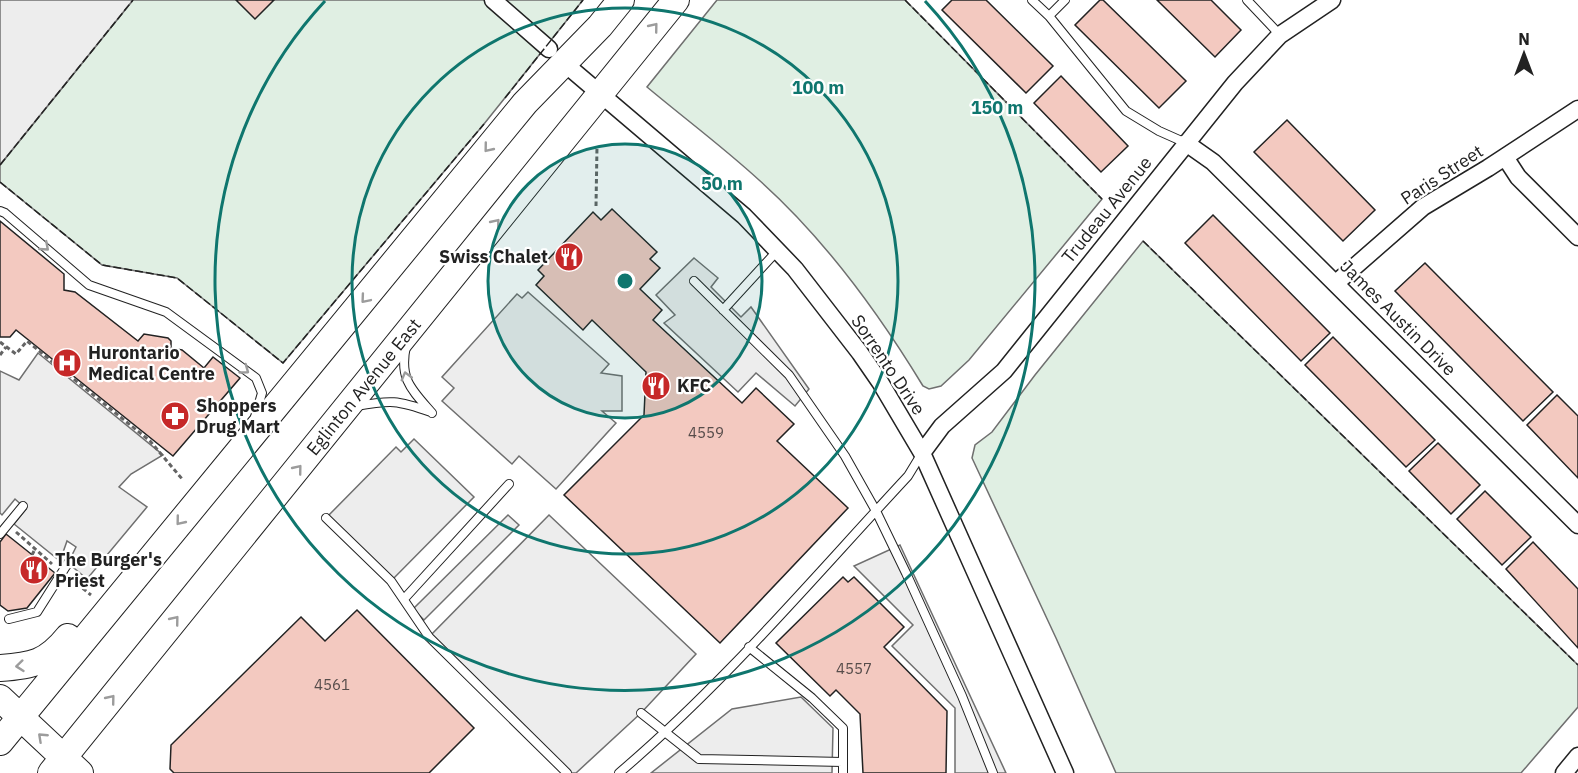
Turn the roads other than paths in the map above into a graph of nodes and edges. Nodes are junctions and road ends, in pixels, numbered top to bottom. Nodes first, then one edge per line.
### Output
1 (493, 0) edge
2 (621, 0) edge
3 (676, 0) edge
4 (1032, 0) edge
5 (1065, 0) edge
6 (1246, 0) edge
7 (1332, 0) edge
8 (1049, 16) junction
9 (1280, 35) junction
10 (556, 56) junction
11 (600, 94) junction
12 (1578, 109) edge
13 (1186, 143) junction
14 (1505, 157) junction
15 (0, 211) edge
16 (1578, 237) edge
17 (778, 250) junction
18 (694, 281) dead end
19 (1336, 283) junction
20 (723, 310) junction
21 (409, 330) junction
22 (346, 408) junction
23 (249, 439) junction
24 (922, 453) junction
25 (509, 484) dead end
26 (23, 506) dead end
27 (876, 511) junction
28 (326, 518) dead end
29 (1578, 525) edge
30 (0, 534) edge
31 (68, 563) dead end
32 (130, 583) junction
33 (404, 599) junction
34 (9, 619) dead end
35 (749, 647) junction
36 (0, 668) edge
37 (0, 698) edge
38 (641, 713) dead end
39 (20, 717) junction
40 (667, 732) junction
41 (0, 741) edge
42 (1578, 756) edge
43 (843, 762) junction
44 (65, 768) edge
45 (567, 773) edge
46 (618, 773) edge
47 (843, 773) edge
48 (993, 773) edge
49 (1065, 773) edge
50 (1564, 773) edge

1 - 10 street, Sorrento Drive
2 - 10 main road
11 -> 3 main road, Eglinton Avenue East
4 - 8 lane
5 - 8 lane
6 - 9 lane
7 - 9 street, Trudeau Avenue
8 - 13 lane
9 - 13 street, Trudeau Avenue
10 - 11 street, Sorrento Drive
10 -> 23 main road
11 - 17 street, Sorrento Drive
21 -> 11 main road, Eglinton Avenue East
12 - 14 street, Paris Street
13 - 19 street, James Austin Drive
13 - 24 street, Trudeau Avenue
14 - 16 street
14 - 19 street, Paris Street
15 -> 23 lane
17 - 20 lane
17 - 24 street, Sorrento Drive
18 - 20 lane
19 - 29 street, James Austin Drive
20 - 27 lane
21 - 22 main road, Eglinton Avenue East
22 -> 21 lane
44 -> 22 main road, Eglinton Avenue East
23 -> 32 main road
24 - 27 lane
24 - 49 street, Sorrento Drive
25 - 33 lane
26 - 30 lane
27 - 35 lane
27 - 48 lane
28 - 33 lane
31 - 34 lane
32 -> 36 main road
32 - 39 main road
33 - 45 lane
35 - 40 lane
35 - 43 lane
37 - 39 main road
38 - 40 lane
39 - 41 main road
44 -> 39 main road
40 - 43 lane
40 - 46 lane
42 - 50 street
43 - 47 lane

